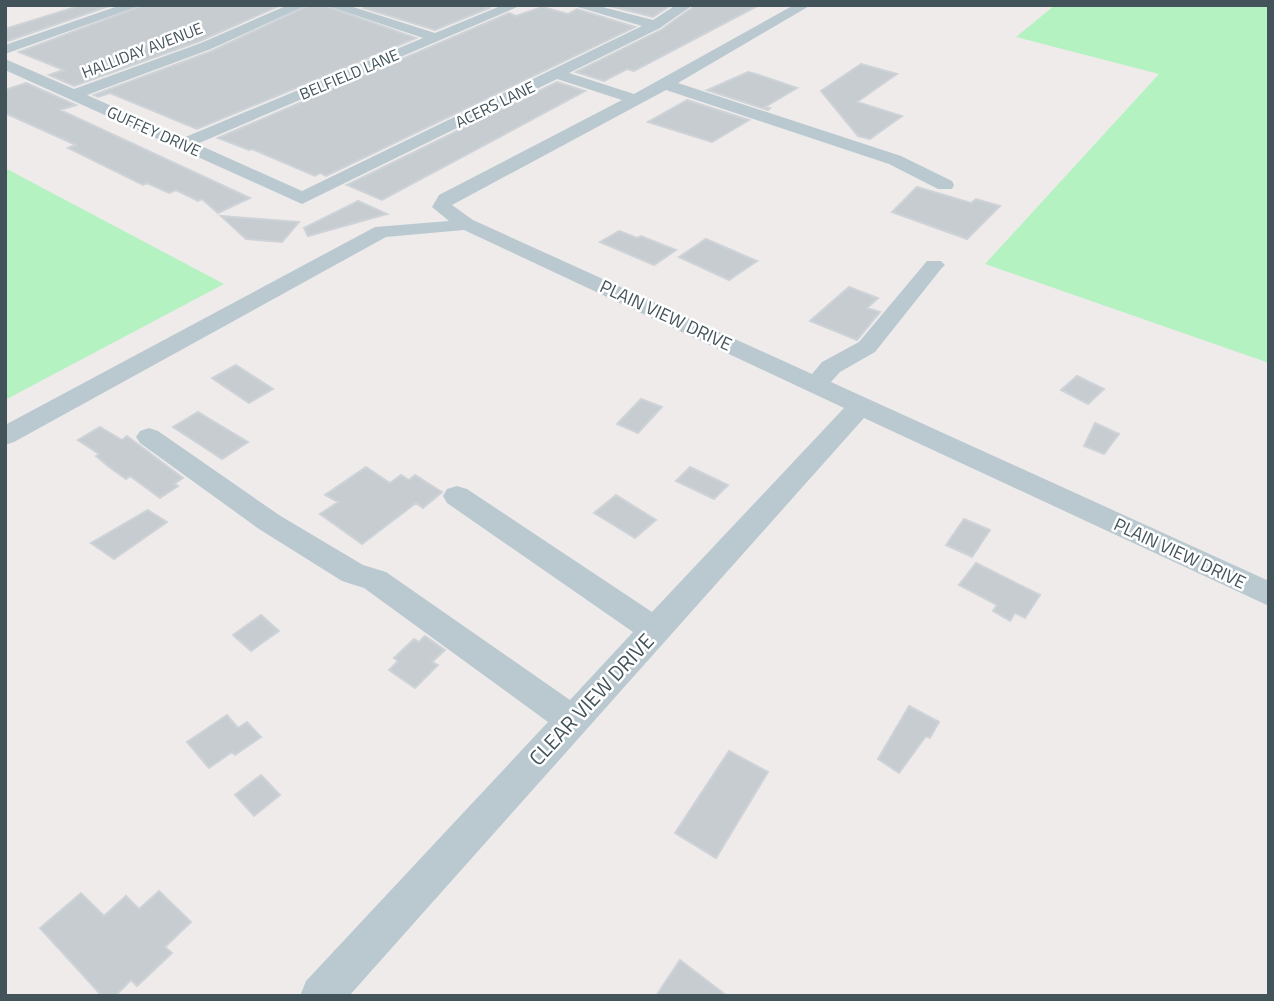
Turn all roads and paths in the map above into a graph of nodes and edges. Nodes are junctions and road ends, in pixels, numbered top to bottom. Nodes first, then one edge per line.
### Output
1 (135, 5) edge
2 (300, 5) edge
3 (332, 5) edge
4 (515, 5) edge
5 (578, 5) edge
6 (686, 5) edge
7 (804, 5) edge
8 (655, 25) junction
9 (436, 38) junction
10 (5, 50) edge
11 (5, 64) edge
12 (556, 74) junction
13 (665, 84) junction
14 (73, 95) junction
15 (635, 99) junction
16 (183, 144) junction
17 (946, 185) dead end
18 (302, 198) joint
19 (466, 223) junction
20 (934, 265) dead end
21 (817, 384) junction
22 (862, 404) junction
23 (5, 436) edge
24 (149, 437) dead end
25 (457, 496) dead end
26 (1269, 594) edge
27 (656, 631) junction
28 (570, 719) junction
29 (321, 996) edge

1 - 10 street
2 - 14 street, HALLIDAY AVENUE
3 - 9 street
4 - 9 street, BELFIELD LANE
5 - 8 street
6 - 8 street, ACERS LANE
7 - 13 street, PLAIN VIEW DRIVE
8 - 12 street, ACERS LANE
9 - 16 street, BELFIELD LANE
11 - 14 street, GUFFEY DRIVE
12 - 15 street
12 - 18 street, ACERS LANE
13 - 15 street, PLAIN VIEW DRIVE
13 - 17 street
14 - 16 street, GUFFEY DRIVE
15 - 19 street, PLAIN VIEW DRIVE
16 - 18 street, GUFFEY DRIVE
19 - 21 street, PLAIN VIEW DRIVE
19 - 23 street
20 - 21 street
21 - 22 street, PLAIN VIEW DRIVE
22 - 26 street, PLAIN VIEW DRIVE
22 - 27 street, CLEAR VIEW DRIVE
24 - 28 street
25 - 27 street
27 - 28 street, CLEAR VIEW DRIVE
28 - 29 street, CLEAR VIEW DRIVE

